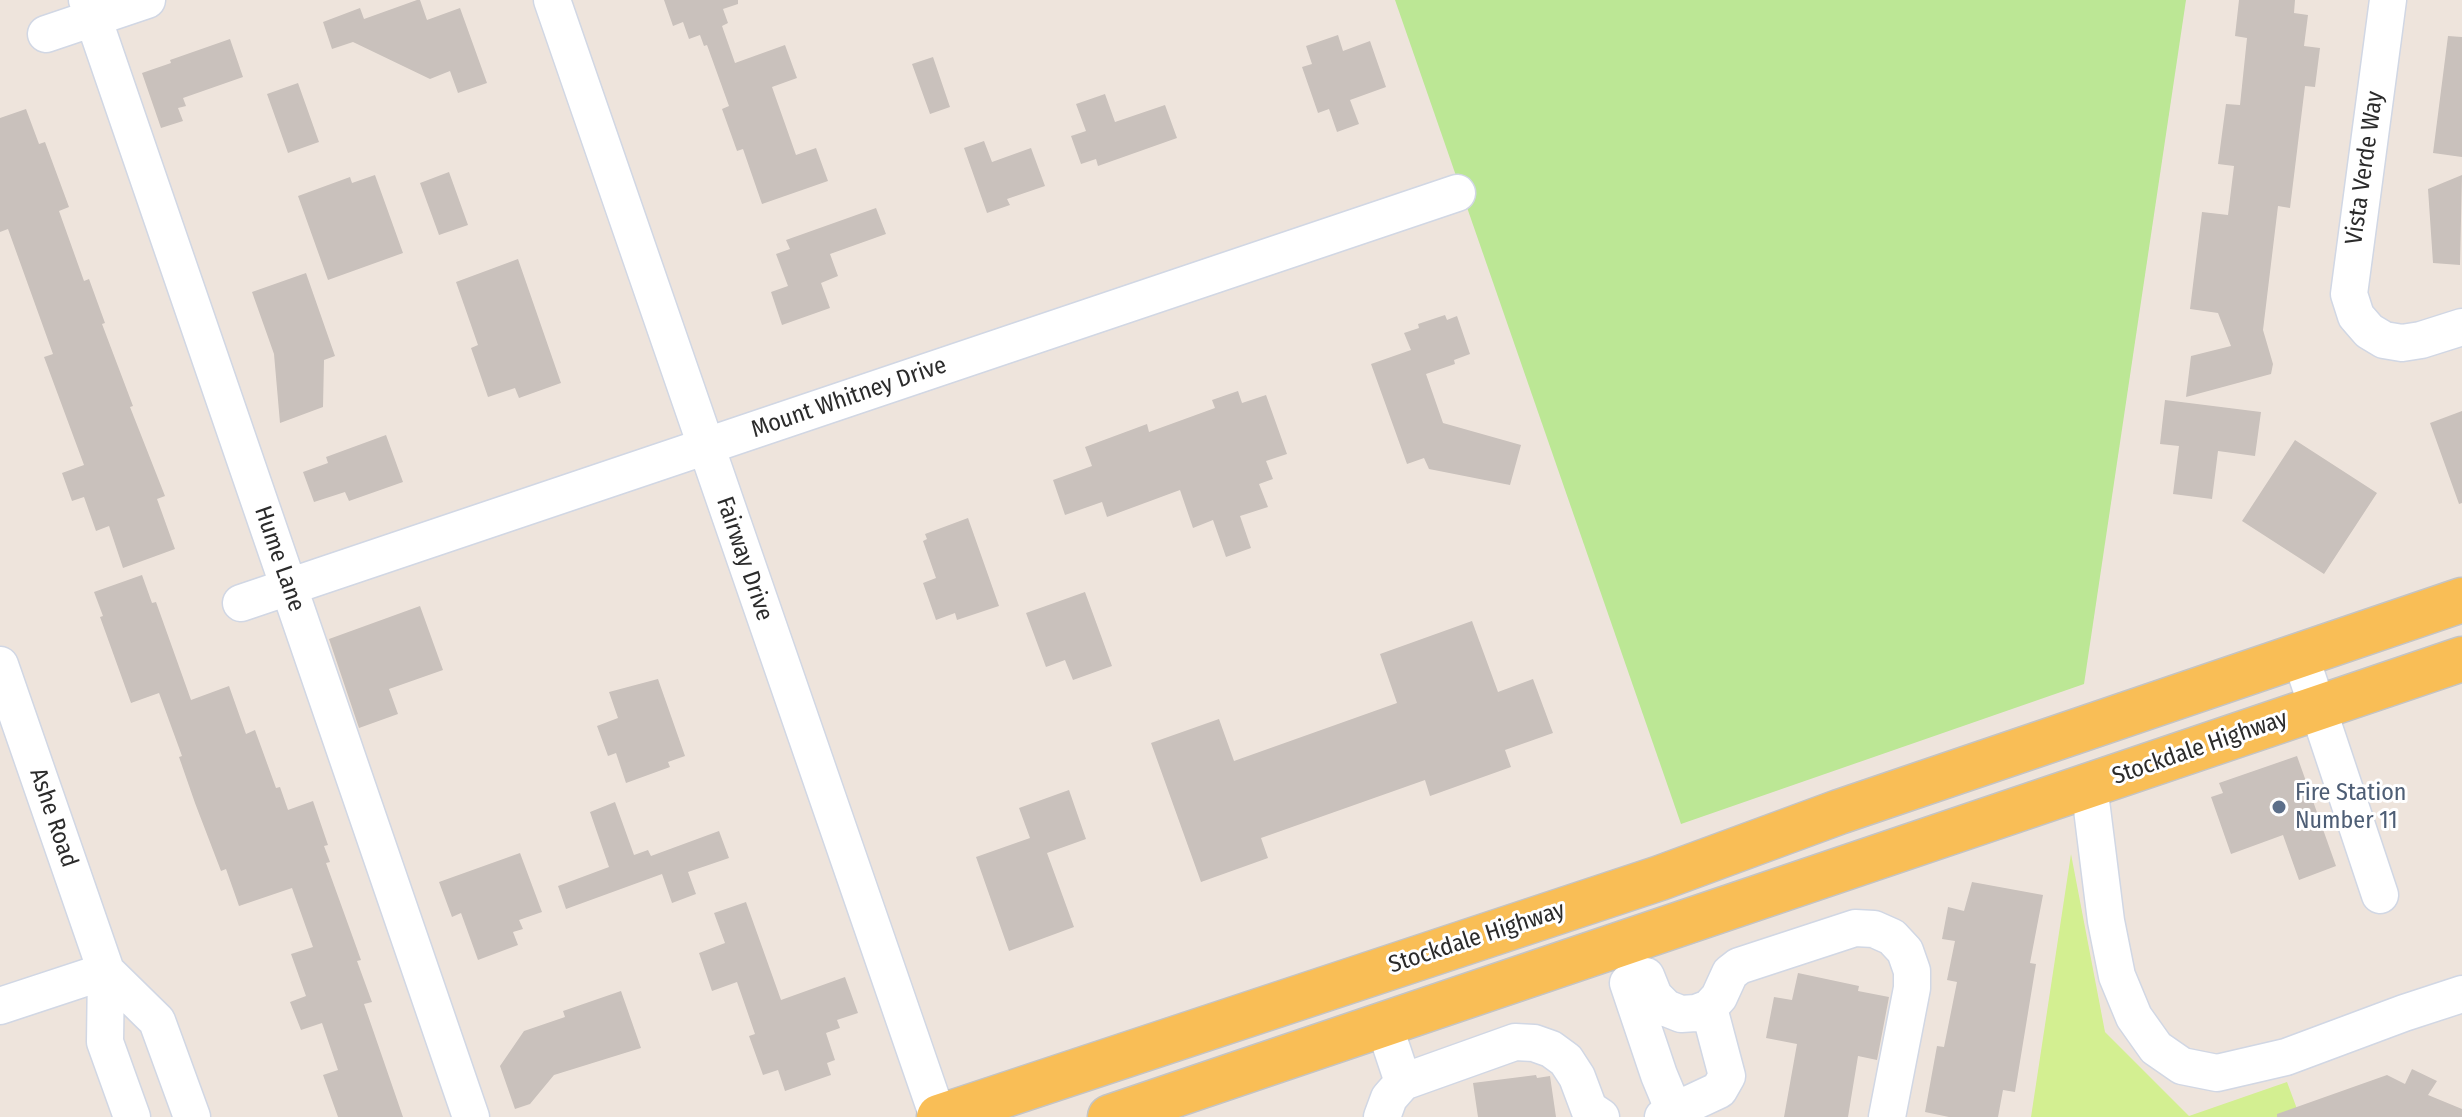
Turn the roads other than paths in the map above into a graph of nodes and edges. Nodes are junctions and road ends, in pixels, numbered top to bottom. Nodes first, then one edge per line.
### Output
1 (147, 0) edge
2 (552, 0) edge
3 (2388, 0) edge
4 (90, 9) edge
5 (46, 34) dead end
6 (1457, 193) dead end
7 (2462, 327) edge
8 (705, 447) junction
9 (289, 587) junction
10 (2462, 600) edge
11 (241, 603) dead end
12 (2300, 655) junction
13 (2462, 659) edge
14 (0, 665) edge
15 (2319, 707) junction
16 (2013, 753) junction
17 (2089, 785) junction
18 (1937, 836) junction
19 (2380, 895) dead end
20 (1631, 961) junction
21 (106, 971) junction
22 (2462, 994) edge
23 (0, 1006) edge
24 (1709, 1008) junction
25 (1384, 1025) junction
26 (1403, 1082) junction
27 (1669, 1114) edge
28 (132, 1117) edge
29 (192, 1117) edge
30 (471, 1117) edge
31 (938, 1117) edge
32 (1110, 1117) edge
33 (1382, 1117) edge
34 (1601, 1117) edge
35 (1887, 1117) edge

1 - 4 street
2 - 8 street, Fairway Drive
3 - 7 street, Vista Verde Way
4 - 5 street
4 - 9 street, Hume Lane
6 - 8 street, Mount Whitney Drive
8 - 9 street, Mount Whitney Drive
8 - 31 street, Fairway Drive
9 - 11 street, Mount Whitney Drive
9 - 30 street, Hume Lane
10 - 12 main road, Stockdale Highway
12 - 15 street
12 - 16 main road, Stockdale Highway
13 - 15 main road, Stockdale Highway
14 - 21 street, Ashe Road
15 - 17 main road, Stockdale Highway
15 - 19 street
16 - 18 main road, Stockdale Highway
16 - 31 main road, Stockdale Highway
17 - 18 main road, Stockdale Highway
17 - 22 street
18 - 20 main road, Stockdale Highway
20 - 24 street
20 - 25 main road, Stockdale Highway
20 - 27 street
21 - 23 street
21 - 28 street, Ashe Road
21 - 29 street, Ashe Road
24 - 27 street
24 - 35 street
25 - 26 street
25 - 32 main road, Stockdale Highway
26 - 33 street
26 - 34 street

